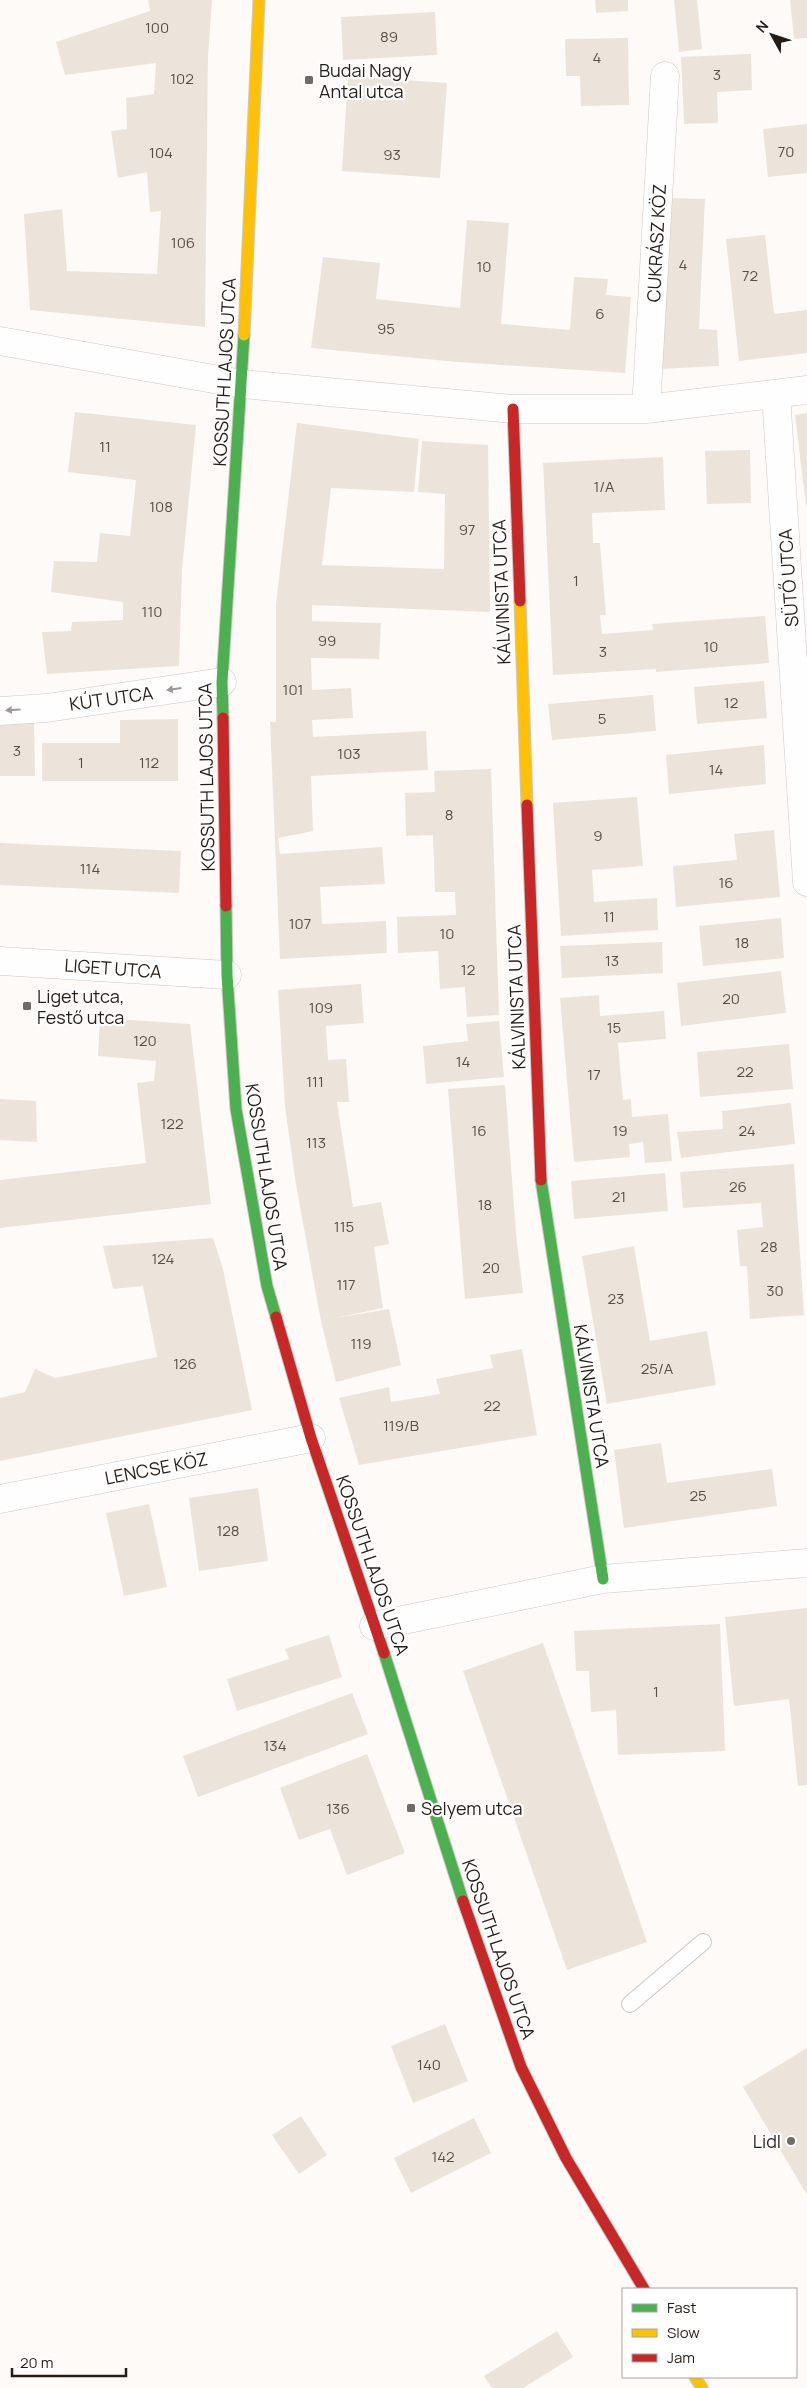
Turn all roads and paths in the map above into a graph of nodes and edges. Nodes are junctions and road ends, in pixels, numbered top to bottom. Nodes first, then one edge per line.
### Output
1 (259, 0) edge
2 (665, 76) dead end
3 (0, 341) edge
4 (242, 384) junction
5 (807, 390) edge
6 (776, 394) junction
7 (514, 409) junction
8 (646, 409) junction
9 (222, 682) junction
10 (0, 711) edge
11 (807, 882) edge
12 (0, 961) edge
13 (227, 975) junction
14 (311, 1438) junction
15 (0, 1499) edge
16 (807, 1563) edge
17 (603, 1579) junction
18 (374, 1626) junction
19 (703, 1942) dead end
20 (630, 2004) dead end
21 (643, 2288) edge

1 - 4 street, KOSSUTH LAJOS UTCA
2 - 8 street, CUKRÁSZ KÖZ
3 - 4 street
4 - 7 street
4 - 9 street, KOSSUTH LAJOS UTCA
5 - 6 street
6 - 8 street
6 - 11 street, SÜTŐ UTCA
7 - 8 street
7 - 17 street, KÁLVINISTA UTCA
9 -> 10 street, KÚT UTCA
9 - 13 street, KOSSUTH LAJOS UTCA
12 - 13 street, LIGET UTCA
13 - 14 street, KOSSUTH LAJOS UTCA
14 - 15 street, LENCSE KÖZ
14 - 18 street, KOSSUTH LAJOS UTCA
16 - 17 street
17 - 18 street
18 - 21 street, KOSSUTH LAJOS UTCA
19 - 20 lane

